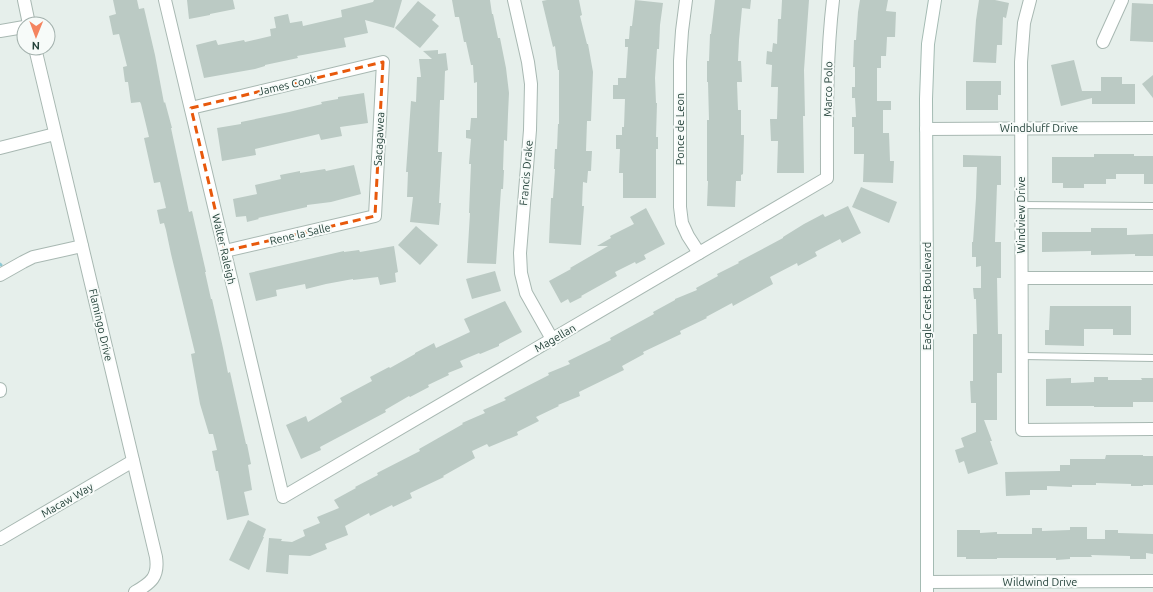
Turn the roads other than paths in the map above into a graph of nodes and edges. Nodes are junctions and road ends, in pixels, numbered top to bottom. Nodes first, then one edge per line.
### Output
1 (24, 0) edge
2 (166, 0) edge
3 (514, 0) edge
4 (686, 0) edge
5 (833, 0) edge
6 (935, 0) edge
7 (1030, 0) edge
8 (1122, 0) edge
9 (27, 16) edge
10 (16, 29) edge
11 (0, 32) edge
12 (1103, 42) dead end
13 (37, 56) edge
14 (383, 62) joint
15 (191, 108) junction
16 (1153, 128) edge
17 (926, 129) junction
18 (1021, 129) junction
19 (56, 134) junction
20 (0, 148) edge
21 (827, 178) joint
22 (1021, 205) junction
23 (1153, 206) edge
24 (375, 216) joint
25 (82, 246) junction
26 (225, 251) junction
27 (699, 253) junction
28 (0, 275) edge
29 (1022, 278) junction
30 (1153, 278) edge
31 (552, 339) junction
32 (1022, 356) junction
33 (1153, 358) edge
34 (1153, 429) edge
35 (133, 461) junction
36 (283, 498) joint
37 (0, 539) edge
38 (1153, 581) edge
39 (927, 587) edge
40 (135, 592) edge

1 - 9 street
2 - 15 street, Walter Raleigh
3 - 31 street, Francis Drake
4 - 27 street, Ponce de Leon
5 - 21 street, Marco Polo
6 - 17 street, Eagle Crest Boulevard
7 - 18 street, Windview Drive
8 - 12 street
10 - 11 street
13 - 19 street, Flamingo Drive
14 - 15 street, James Cook
14 - 24 street, Sacagawea
15 - 26 street, Walter Raleigh
16 - 18 street, Windbluff Drive
17 - 18 street, Windbluff Drive
17 - 39 street, Eagle Crest Boulevard
18 - 22 street, Windview Drive
19 - 20 street
19 - 25 street, Flamingo Drive
21 - 27 street, Magellan
22 - 23 lane
22 - 29 street, Windview Drive
24 - 26 street, Rene la Salle
25 - 28 street
25 - 35 street, Flamingo Drive
26 - 36 street, Walter Raleigh
27 - 31 street, Magellan
29 - 30 street
29 - 32 street, Windview Drive
31 - 36 street, Magellan
32 - 33 lane
32 - 34 street, Windview Drive
35 - 37 street, Macaw Way
35 - 40 street, Flamingo Drive
38 - 39 street, Wildwind Drive

